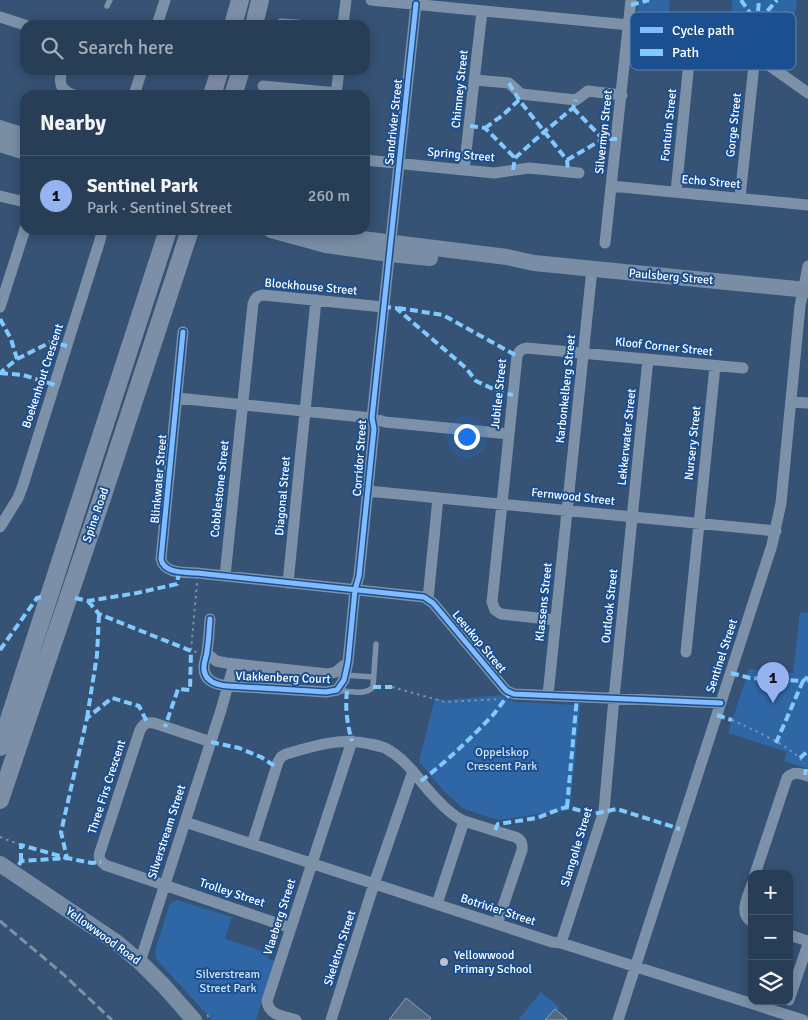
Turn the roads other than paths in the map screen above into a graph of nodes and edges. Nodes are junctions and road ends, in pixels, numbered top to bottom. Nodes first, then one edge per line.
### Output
1 (151, 0) edge
2 (240, 0) edge
3 (260, 0) edge
4 (346, 0) edge
5 (371, 0) edge
6 (164, 2) edge
7 (416, 4) junction
8 (464, 4) edge
9 (482, 11) junction
10 (630, 12) edge
11 (0, 17) edge
12 (159, 20) edge
13 (235, 20) edge
14 (255, 20) edge
15 (344, 20) edge
16 (20, 23) edge
17 (629, 25) junction
18 (688, 70) edge
19 (753, 70) edge
20 (776, 70) edge
21 (61, 75) edge
22 (140, 75) edge
23 (218, 75) edge
24 (239, 75) edge
25 (338, 75) edge
26 (475, 80) junction
27 (263, 86) dead end
28 (65, 90) edge
29 (136, 90) edge
30 (214, 90) edge
31 (235, 90) edge
32 (300, 90) edge
33 (336, 90) edge
34 (808, 92) edge
35 (622, 95) junction
36 (0, 128) edge
37 (20, 134) edge
38 (0, 144) edge
39 (20, 150) edge
40 (370, 161) edge
41 (400, 164) junction
42 (464, 170) junction
43 (579, 172) dead end
44 (611, 186) junction
45 (676, 192) junction
46 (0, 196) edge
47 (740, 198) junction
48 (20, 201) edge
49 (808, 205) edge
50 (23, 235) edge
51 (100, 235) edge
52 (166, 235) edge
53 (188, 235) edge
54 (289, 235) edge
55 (337, 235) edge
56 (605, 242) dead end
57 (390, 248) junction
58 (808, 266) edge
59 (592, 270) junction
60 (806, 290) edge
61 (316, 300) junction
62 (0, 307) edge
63 (384, 307) junction
64 (183, 332) dead end
65 (583, 353) junction
66 (648, 359) junction
67 (715, 366) junction
68 (743, 368) dead end
69 (176, 398) junction
70 (791, 402) junction
71 (808, 403) edge
72 (242, 406) junction
73 (305, 412) junction
74 (372, 418) junction
75 (509, 434) junction
76 (368, 491) junction
77 (438, 498) junction
78 (502, 504) junction
79 (567, 511) junction
80 (633, 517) junction
81 (698, 524) junction
82 (0, 527) edge
83 (776, 531) junction
84 (225, 576) junction
85 (288, 583) junction
86 (355, 590) junction
87 (428, 599) junction
88 (210, 619) dead end
89 (556, 620) junction
90 (376, 644) dead end
91 (686, 652) dead end
92 (207, 653) junction
93 (348, 662) junction
94 (234, 664) junction
95 (344, 675) junction
96 (373, 677) junction
97 (228, 686) junction
98 (336, 690) junction
99 (548, 696) junction
100 (614, 698) junction
101 (721, 702) junction
102 (221, 710) joint
103 (352, 741) junction
104 (211, 742) junction
105 (0, 748) edge
106 (413, 771) junction
107 (807, 772) edge
108 (0, 800) edge
109 (464, 821) junction
110 (185, 822) junction
111 (252, 844) junction
112 (0, 864) edge
113 (312, 864) junction
114 (756, 870) edge
115 (374, 884) junction
116 (165, 886) junction
117 (748, 897) edge
118 (437, 904) junction
119 (748, 919) edge
120 (497, 924) junction
121 (291, 928) junction
122 (793, 936) edge
123 (808, 942) edge
124 (561, 943) junction
125 (140, 962) junction
126 (635, 967) junction
127 (793, 989) edge
128 (788, 1005) edge
129 (785, 1014) junction
130 (194, 1020) edge
131 (296, 1020) edge
132 (331, 1020) edge
133 (618, 1020) edge
134 (803, 1020) edge

1 - 6 street
2 - 13 main road
3 - 14 main road
4 - 15 street
5 - 7 street
6 - 12 street
7 - 8 street
7 - 41 street, Sandrivier Street
8 - 9 street
9 - 17 street
9 - 26 street, Chimney Street
10 - 17 street, Silvermyn Street
11 - 16 street
17 - 35 street, Silvermyn Street
18 - 45 street, Fontuin Street
19 - 47 street, Gorge Street
20 - 34 street
21 - 28 street
22 - 29 street
23 - 30 main road
24 - 31 main road
25 - 33 street
26 - 35 street
26 - 42 street, Chimney Street
27 - 32 street
35 - 44 street, Silvermyn Street
36 - 37 street
38 - 39 street
40 - 41 street, Spring Street
41 - 42 street, Spring Street
41 - 57 street, Sandrivier Street
42 - 43 street, Spring Street
44 - 45 street, Echo Street
44 - 56 street, Silvermyn Street
45 - 47 street, Echo Street
46 - 48 street
47 - 49 street, Echo Street
50 - 62 street
51 - 82 street, Boekenhout Crescent
52 - 105 main road, Spine Road
53 - 108 main road, Spine Road
54 - 57 street, Paulsberg Street
55 - 57 street, Paulsberg Street
57 - 59 street, Paulsberg Street
57 - 63 street, Corridor Street
58 - 60 street, Sentinel Street
59 - 60 street, Paulsberg Street
59 - 65 street, Karbonkelberg Street
60 - 70 street, Sentinel Street
61 - 63 street, Blockhouse Street
61 - 72 street, Blockhouse Street
61 - 73 street, Diagonal Street
63 - 74 street, Corridor Street
64 - 69 street, Blinkwater Street
65 - 66 street, Kloof Corner Street
65 - 75 street, Jubilee Street
65 - 79 street, Karbonkelberg Street
66 - 67 street, Kloof Corner Street
66 - 80 street, Lekkerwater Street
67 - 68 street, Kloof Corner Street
67 - 81 street, Nursery Street
69 - 72 street
69 - 84 street, Blinkwater Street
70 - 71 street
70 - 83 street, Sentinel Street
72 - 73 street
72 - 84 street, Cobblestone Street
73 - 74 street
73 - 85 street, Diagonal Street
74 - 75 street
74 - 76 street, Corridor Street
75 - 78 street, Jubilee Street
76 - 77 street, Fernwood Street
76 - 86 street, Corridor Street
77 - 78 street, Fernwood Street
77 - 87 street
78 - 79 street, Fernwood Street
78 - 89 street, Jubilee Street
79 - 80 street, Fernwood Street
79 - 89 street, Klassens Street
80 - 81 street, Fernwood Street
80 - 100 street, Outlook Street
81 - 83 street, Fernwood Street
81 - 91 street, Nursery Street
83 - 101 street, Sentinel Street
84 - 85 street
85 - 86 street
86 - 87 street
86 - 93 street, Corridor Street
87 - 99 street, Leeukop Street
88 - 92 street
89 - 99 street, Klassens Street
90 - 96 lane
92 - 94 street, Vlakkenberg Court
92 - 97 street, Vlakkenberg Court
93 - 94 street, Vlakkenberg Court
93 - 95 street, Vlakkenberg Court
94 - 97 street, Vlakkenberg Court
95 - 96 lane
95 - 98 street, Vlakkenberg Court
96 - 98 lane
97 - 98 street, Vlakkenberg Court
97 - 102 street, Vlakkenberg Court
99 - 100 street, Leeukop Street
100 - 101 street, Leeukop Street
100 - 124 street, Slangolie Street
101 - 126 street, Sentinel Street
102 - 104 street, Silverstream Street
103 - 106 street
103 - 111 street
103 - 113 street, Vlaeberg Street
104 - 110 street, Silverstream Street
104 - 116 street, Three Firs Crescent
106 - 109 street
106 - 115 street, Skeleton Street
107 - 114 street
109 - 118 street
109 - 120 street
110 - 111 street, Botrivier Street
110 - 116 street, Silverstream Street
111 - 113 street, Botrivier Street
112 - 125 street, Yellowwood Road
113 - 115 street, Botrivier Street
113 - 121 street, Vlaeberg Street
115 - 118 street, Botrivier Street
115 - 132 street, Skeleton Street
116 - 121 street, Trolley Street
116 - 125 street, Silverstream Street
117 - 119 street
118 - 120 street, Botrivier Street
120 - 124 street, Botrivier Street
121 - 131 street, Vlaeberg Street
122 - 123 street
123 - 127 street
124 - 126 street, Botrivier Street
125 - 130 street, Yellowwood Road
126 - 129 street, Botrivier Street
126 - 133 street, Sentinel Street
128 - 129 street
129 - 134 street, Botrivier Street

